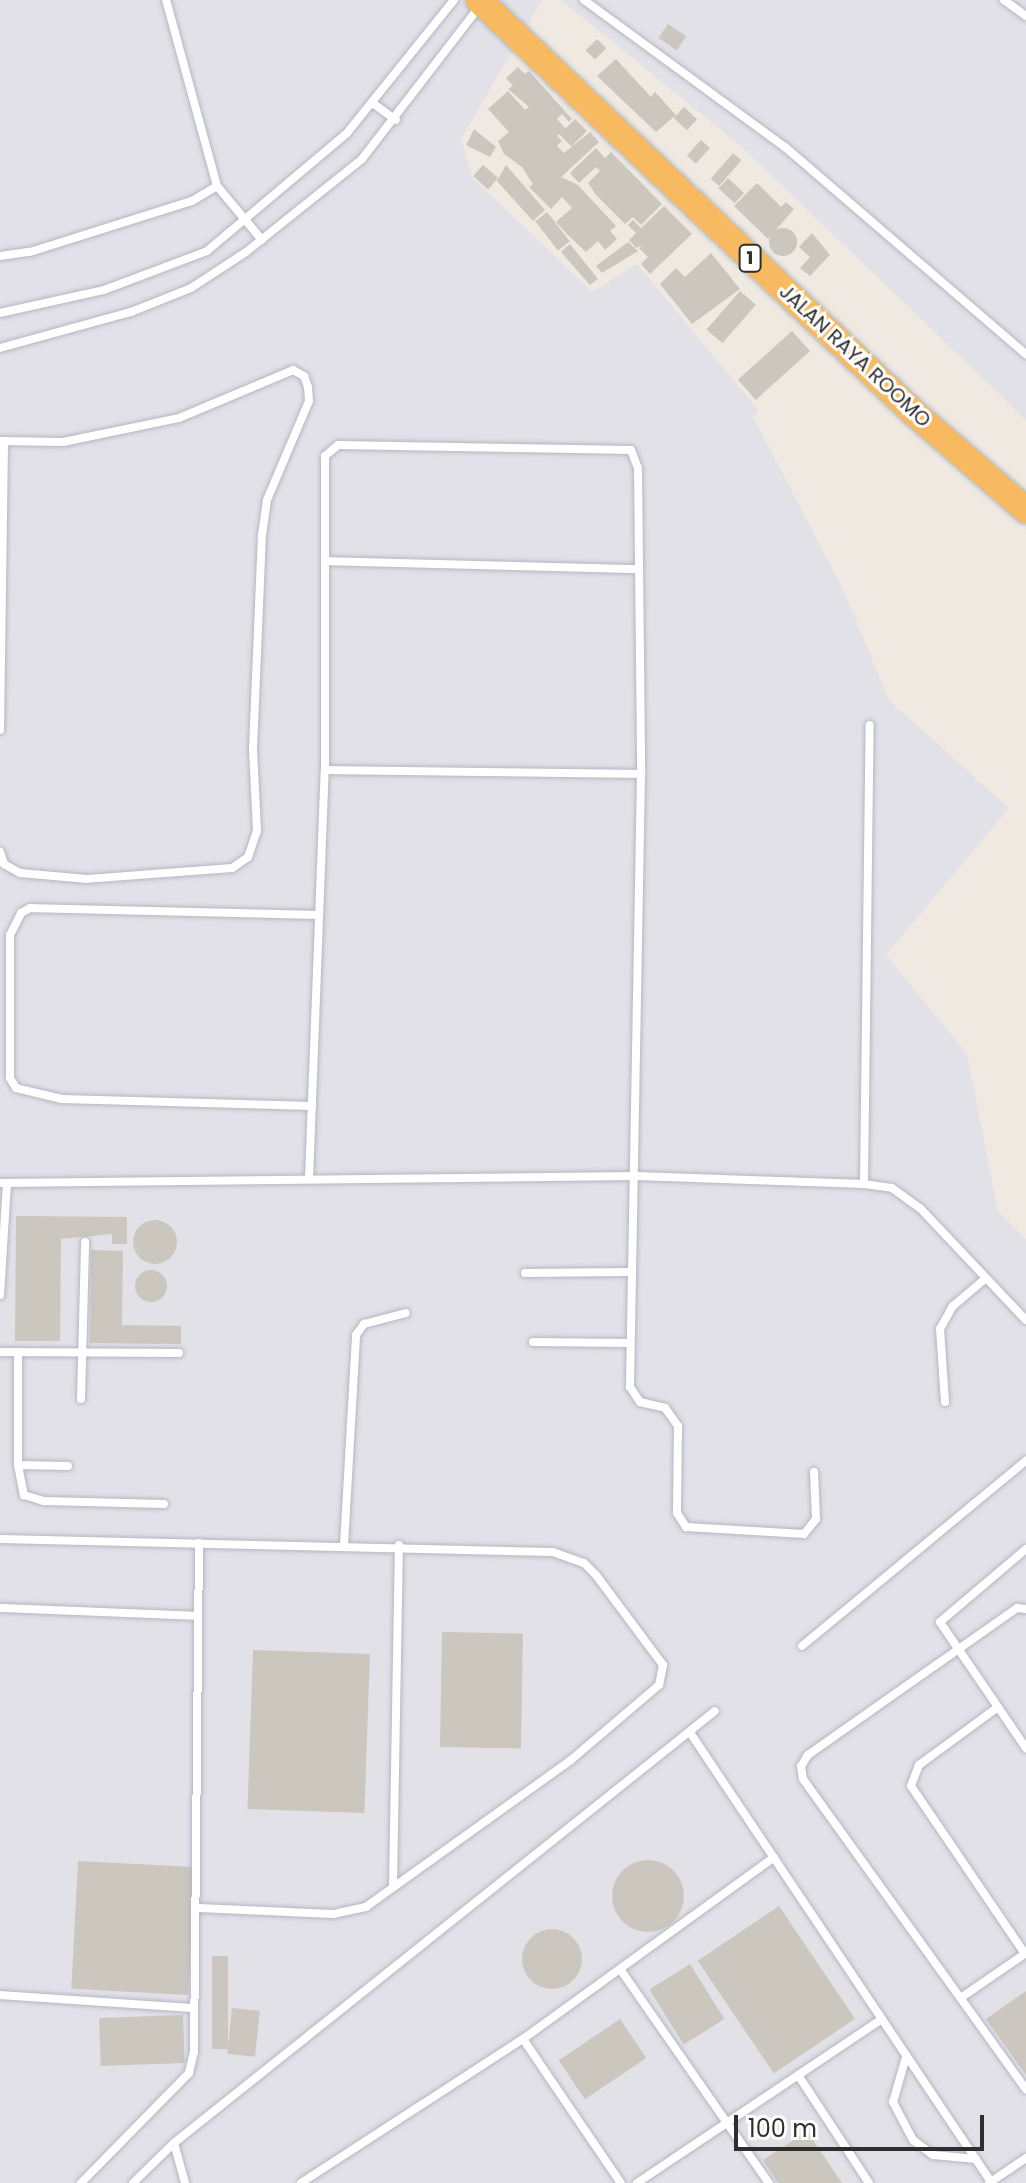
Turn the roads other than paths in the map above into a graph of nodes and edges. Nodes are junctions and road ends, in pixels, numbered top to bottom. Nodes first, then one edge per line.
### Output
1 (166, 0) edge
2 (454, 0) edge
3 (584, 0) edge
4 (1004, 0) edge
5 (481, 1) edge
6 (1026, 16) edge
7 (374, 104) junction
8 (396, 120) junction
9 (217, 186) junction
10 (247, 221) junction
11 (262, 240) junction
12 (0, 256) edge
13 (0, 313) edge
14 (0, 348) edge
15 (1026, 354) edge
16 (2, 441) edge
17 (1, 482) edge
18 (1026, 510) edge
19 (325, 561) junction
20 (636, 569) junction
21 (870, 725) dead end
22 (0, 730) edge
23 (325, 770) junction
24 (641, 774) junction
25 (0, 852) edge
26 (316, 915) junction
27 (312, 1106) junction
28 (636, 1176) junction
29 (309, 1179) junction
30 (4, 1183) edge
31 (864, 1184) junction
32 (85, 1242) dead end
33 (629, 1272) junction
34 (525, 1273) dead end
35 (986, 1278) junction
36 (0, 1295) edge
37 (406, 1313) dead end
38 (1026, 1320) edge
39 (533, 1342) dead end
40 (628, 1343) junction
41 (0, 1352) edge
42 (83, 1352) junction
43 (18, 1353) junction
44 (179, 1353) dead end
45 (81, 1399) dead end
46 (945, 1402) dead end
47 (1026, 1461) edge
48 (18, 1465) junction
49 (68, 1466) dead end
50 (814, 1472) dead end
51 (164, 1504) dead end
52 (0, 1539) edge
53 (199, 1543) junction
54 (344, 1545) junction
55 (399, 1545) junction
56 (1026, 1549) edge
57 (0, 1608) edge
58 (1026, 1609) edge
59 (197, 1616) junction
60 (802, 1646) dead end
61 (958, 1651) junction
62 (998, 1707) junction
63 (715, 1711) dead end
64 (691, 1734) junction
65 (1026, 1748) edge
66 (774, 1857) junction
67 (393, 1885) junction
68 (197, 1908) junction
69 (1026, 1954) edge
70 (620, 1969) junction
71 (0, 1995) edge
72 (962, 1997) junction
73 (192, 2008) junction
74 (882, 2019) junction
75 (523, 2039) junction
76 (906, 2057) junction
77 (798, 2075) junction
78 (1026, 2089) edge
79 (727, 2123) junction
80 (174, 2143) junction
81 (1026, 2158) edge
82 (976, 2159) junction
83 (990, 2182) edge
84 (81, 2183) edge
85 (133, 2183) edge
86 (185, 2183) edge
87 (301, 2183) edge
88 (621, 2183) edge
89 (637, 2183) edge
90 (769, 2183) edge
91 (869, 2183) edge

1 - 9 lane
2 - 7 lane
3 - 15 lane
4 - 6 lane
5 - 8 lane
5 - 18 highway, JALAN RAYA ROOMO / 1
7 - 8 lane
7 - 10 lane
8 - 11 lane
9 - 10 lane
9 - 12 lane
10 - 11 lane
10 - 13 lane
11 - 14 lane
16 - 17 lane
16 - 25 lane
17 - 22 lane
19 - 20 lane
19 - 20 lane
19 - 23 lane
20 - 24 lane
21 - 31 lane
23 - 24 lane
23 - 26 lane
24 - 28 lane
26 - 27 lane
26 - 27 lane
27 - 29 lane
28 - 29 lane
28 - 31 lane
28 - 33 lane
29 - 30 lane
30 - 36 lane
31 - 35 lane
32 - 42 lane
33 - 34 lane
33 - 40 lane
35 - 38 lane
35 - 46 lane
37 - 54 lane
39 - 40 lane
40 - 50 lane
41 - 43 lane
42 - 43 lane
42 - 44 lane
42 - 45 lane
43 - 48 lane
47 - 60 lane
48 - 49 lane
48 - 51 lane
52 - 53 lane
53 - 54 lane
53 - 59 lane
54 - 55 lane
55 - 67 lane
55 - 67 lane
56 - 61 lane
57 - 59 lane
58 - 61 lane
59 - 68 lane
61 - 62 lane
61 - 72 lane
62 - 65 lane
62 - 69 lane
63 - 64 lane
64 - 66 lane
64 - 80 lane
66 - 70 lane
66 - 74 lane
67 - 68 lane
68 - 73 lane
69 - 72 lane
70 - 75 lane
70 - 79 lane
71 - 73 lane
72 - 78 lane
73 - 84 lane
74 - 76 lane
74 - 77 lane
75 - 87 lane
75 - 88 lane
76 - 82 lane
76 - 82 lane
77 - 79 lane
77 - 91 lane
79 - 89 lane
79 - 90 lane
80 - 85 lane
80 - 86 lane
81 - 83 lane
82 - 83 lane

